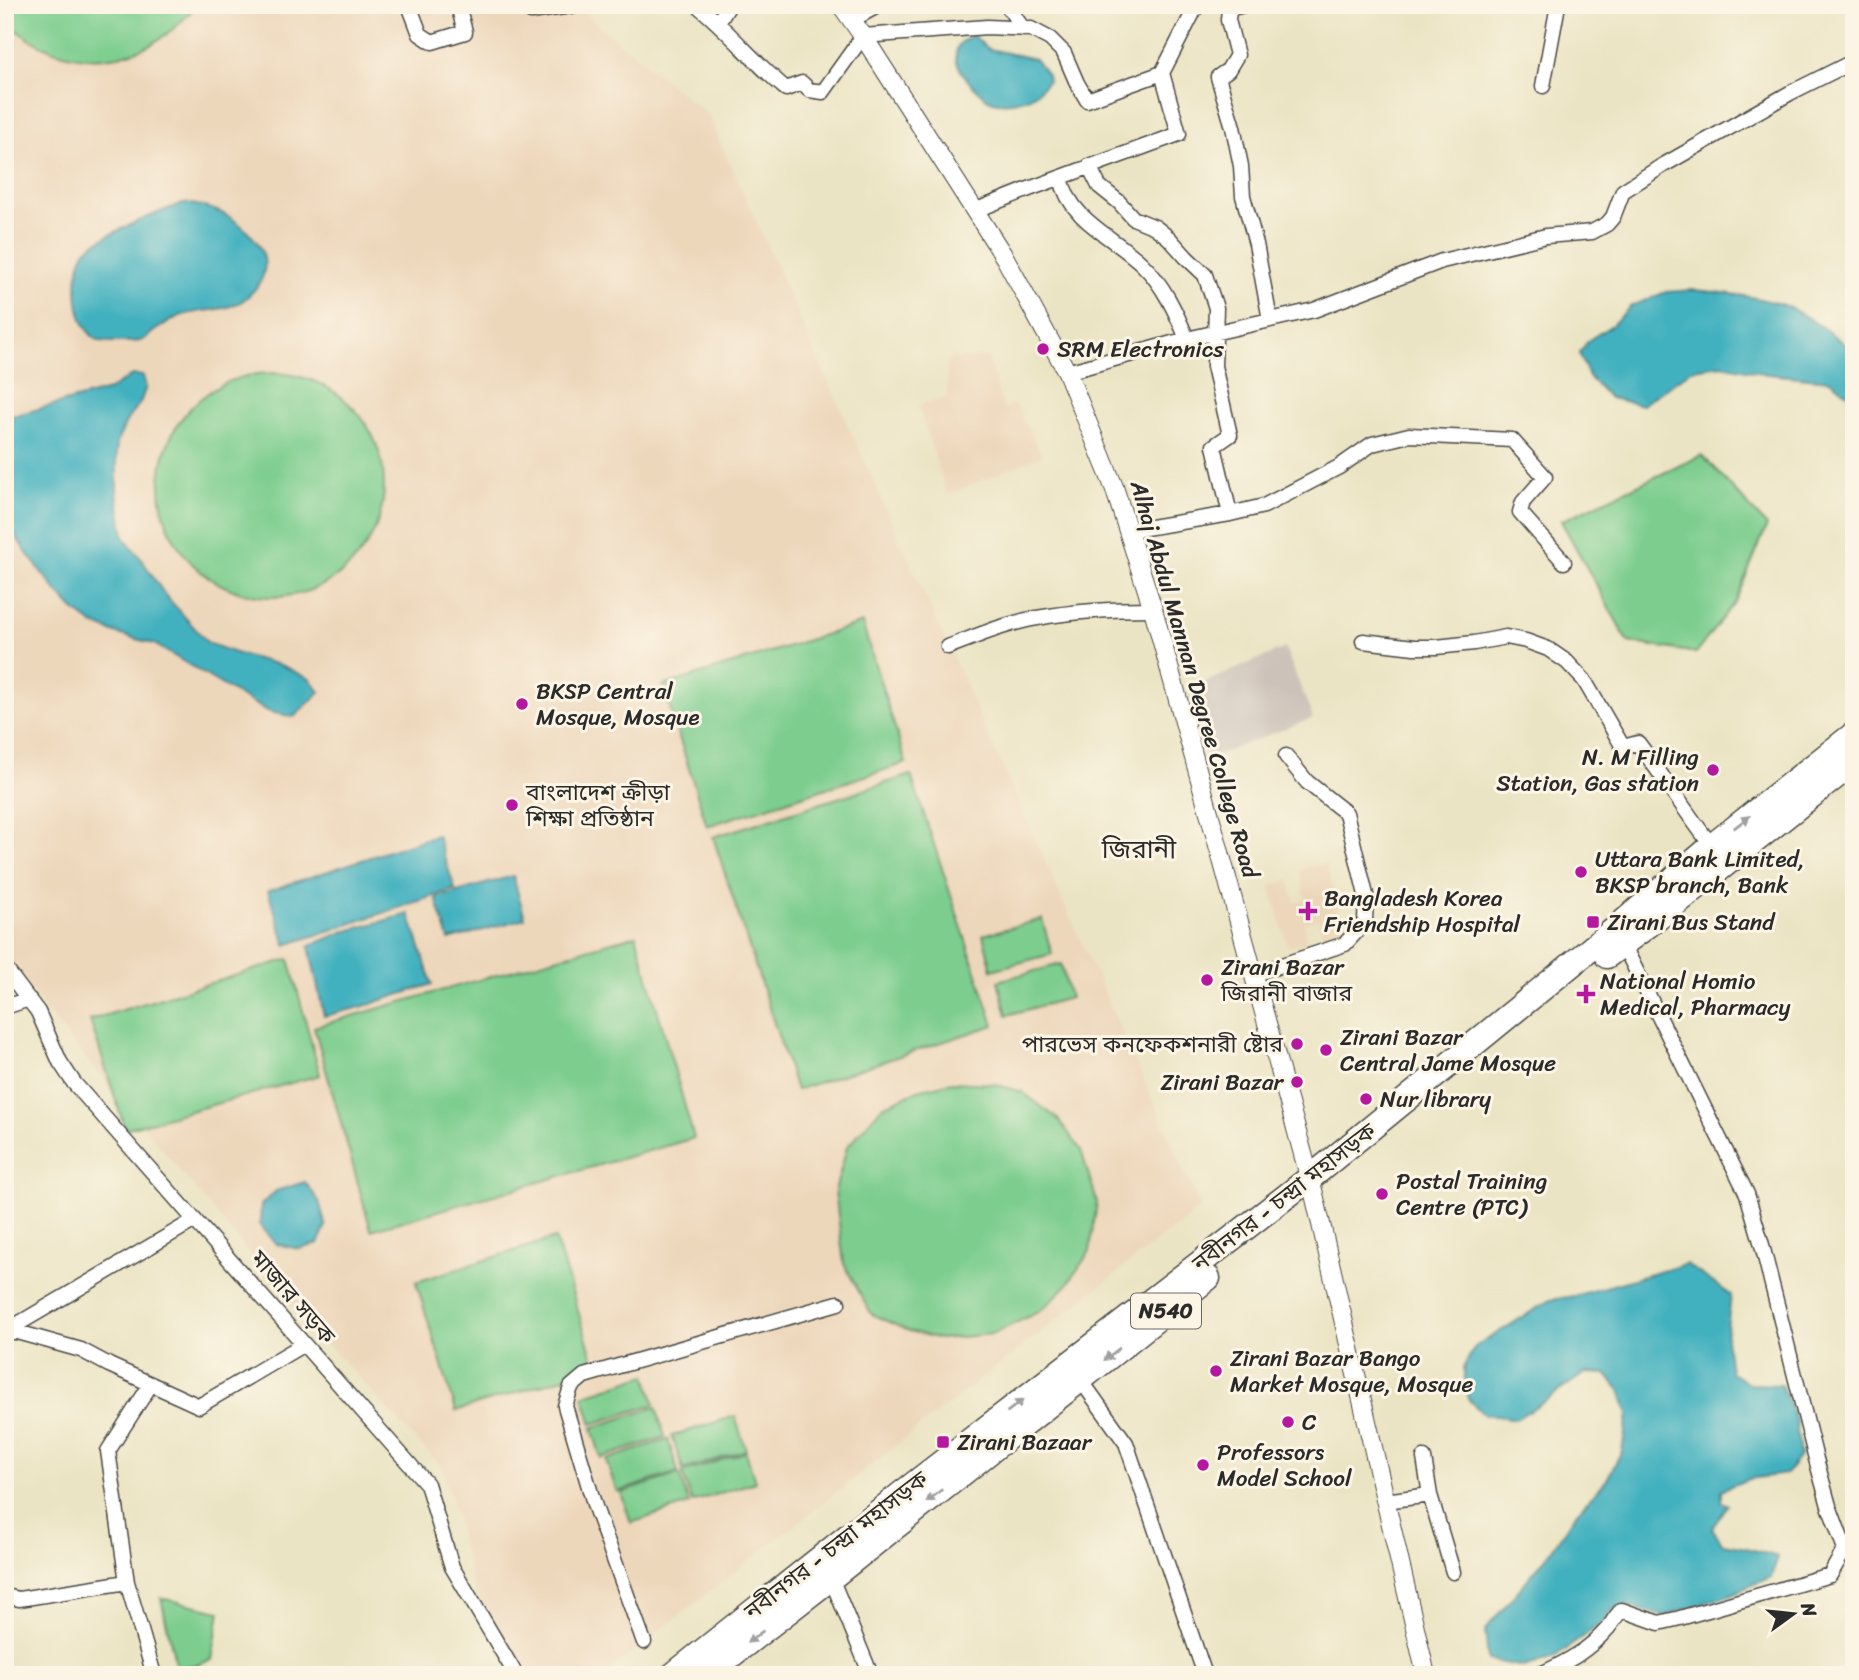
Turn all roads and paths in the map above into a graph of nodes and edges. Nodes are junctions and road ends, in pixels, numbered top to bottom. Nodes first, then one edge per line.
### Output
1 (409, 5) edge
2 (458, 5) edge
3 (523, 5) edge
4 (577, 5) edge
5 (697, 5) edge
6 (729, 5) edge
7 (878, 5) edge
8 (1007, 5) edge
9 (1197, 5) edge
10 (1243, 5) edge
11 (1558, 5) edge
12 (846, 13) edge
13 (718, 23) junction
14 (1023, 29) junction
15 (863, 36) junction
16 (1854, 61) edge
17 (1162, 73) junction
18 (1543, 86) dead end
19 (1088, 166) junction
20 (1061, 178) junction
21 (974, 211) junction
22 (1270, 320) junction
23 (1214, 333) junction
24 (1187, 339) junction
25 (1067, 372) junction
26 (1230, 514) junction
27 (1127, 531) junction
28 (1564, 562) dead end
29 (1153, 609) junction
30 (1363, 641) dead end
31 (948, 647) dead end
32 (1854, 734) edge
33 (1286, 756) dead end
34 (1854, 762) edge
35 (1712, 846) junction
36 (1619, 936) junction
37 (5, 968) edge
38 (1255, 974) junction
39 (29, 999) junction
40 (5, 1007) edge
41 (1312, 1186) junction
42 (195, 1220) junction
43 (838, 1303) dead end
44 (5, 1332) edge
45 (304, 1344) junction
46 (1080, 1379) junction
47 (151, 1384) junction
48 (1424, 1458) dead end
49 (1430, 1495) junction
50 (1385, 1501) junction
51 (1849, 1548) edge
52 (1453, 1572) dead end
53 (831, 1578) junction
54 (127, 1582) junction
55 (5, 1596) edge
56 (644, 1642) dead end
57 (718, 1671) edge
58 (154, 1675) edge
59 (516, 1675) edge
60 (673, 1675) edge
61 (871, 1675) edge
62 (1205, 1675) edge
63 (1426, 1675) edge
64 (1539, 1675) edge

1 - 2 street
3 - 4 street
5 - 13 street
6 - 13 street
7 - 12 street
8 - 14 street
9 - 17 street
10 - 22 street
11 - 18 street
12 - 15 street, Alhaj Abdul Mannan Degree College Road
13 - 15 street
14 - 15 street
14 - 17 street
15 - 21 street, Alhaj Abdul Mannan Degree College Road
16 - 22 street
17 - 19 street
19 - 20 street
19 - 23 street
20 - 21 street
20 - 24 street
21 - 25 street, Alhaj Abdul Mannan Degree College Road
22 - 23 street
23 - 24 street
23 - 26 street
24 - 25 street
25 - 27 street, Alhaj Abdul Mannan Degree College Road
26 - 27 street
26 - 28 street
27 - 29 street, Alhaj Abdul Mannan Degree College Road
29 - 31 street
29 - 38 street, Alhaj Abdul Mannan Degree College Road
30 - 35 street
35 -> 32 highway, নবীনগর - চন্দ্রা মহাসড়ক / N540
33 - 38 street
34 - 36 highway, নবীনগর - চন্দ্রা মহাসড়ক / N540
35 - 36 highway, নবীনগর - চন্দ্রা মহাসড়ক / N540
36 - 41 highway, নবীনগর - চন্দ্রা মহাসড়ক / N540
36 - 51 street
37 - 39 street, মাজার সড়ক
38 - 41 street, Alhaj Abdul Mannan Degree College Road
39 - 40 street
39 - 42 street, মাজার সড়ক
41 -> 46 highway, নবীনগর - চন্দ্রা মহাসড়ক / N540
41 - 50 street, Alhaj Abdul Mannan Degree College Road
60 -> 41 highway, নবীনগর - চন্দ্রা মহাসড়ক / N540
42 - 44 street
42 - 45 street, মাজার সড়ক
43 - 56 street
44 - 47 street
45 - 47 street
45 - 59 street, মাজার সড়ক
46 -> 53 highway, নবীনগর - চন্দ্রা মহাসড়ক / N540
46 - 62 street
47 - 54 street
48 - 49 street
49 - 50 street
49 - 52 street
50 - 63 street, Alhaj Abdul Mannan Degree College Road
51 - 64 street
53 -> 57 highway, নবীনগর - চন্দ্রা মহাসড়ক / N540
53 - 61 street
54 - 55 street
54 - 58 street

